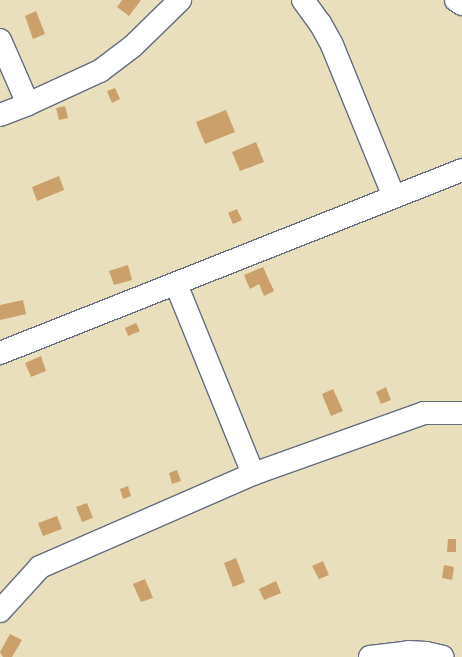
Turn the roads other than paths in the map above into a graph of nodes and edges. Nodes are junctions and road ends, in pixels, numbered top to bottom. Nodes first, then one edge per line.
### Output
1 (180, 0) edge
2 (303, 0) edge
3 (456, 0) edge
4 (462, 4) edge
5 (0, 40) edge
6 (28, 104) junction
7 (0, 115) edge
8 (462, 170) edge
9 (394, 198) junction
10 (176, 284) junction
11 (0, 353) edge
12 (462, 413) edge
13 (253, 474) junction
14 (0, 611) edge
15 (370, 657) edge
16 (443, 657) edge

1 - 6 street
2 - 9 street
3 - 4 street
5 - 6 street
6 - 7 street
8 - 9 street
9 - 10 street
10 - 11 street
10 - 13 street
12 - 13 street
13 - 14 street
15 - 16 street

